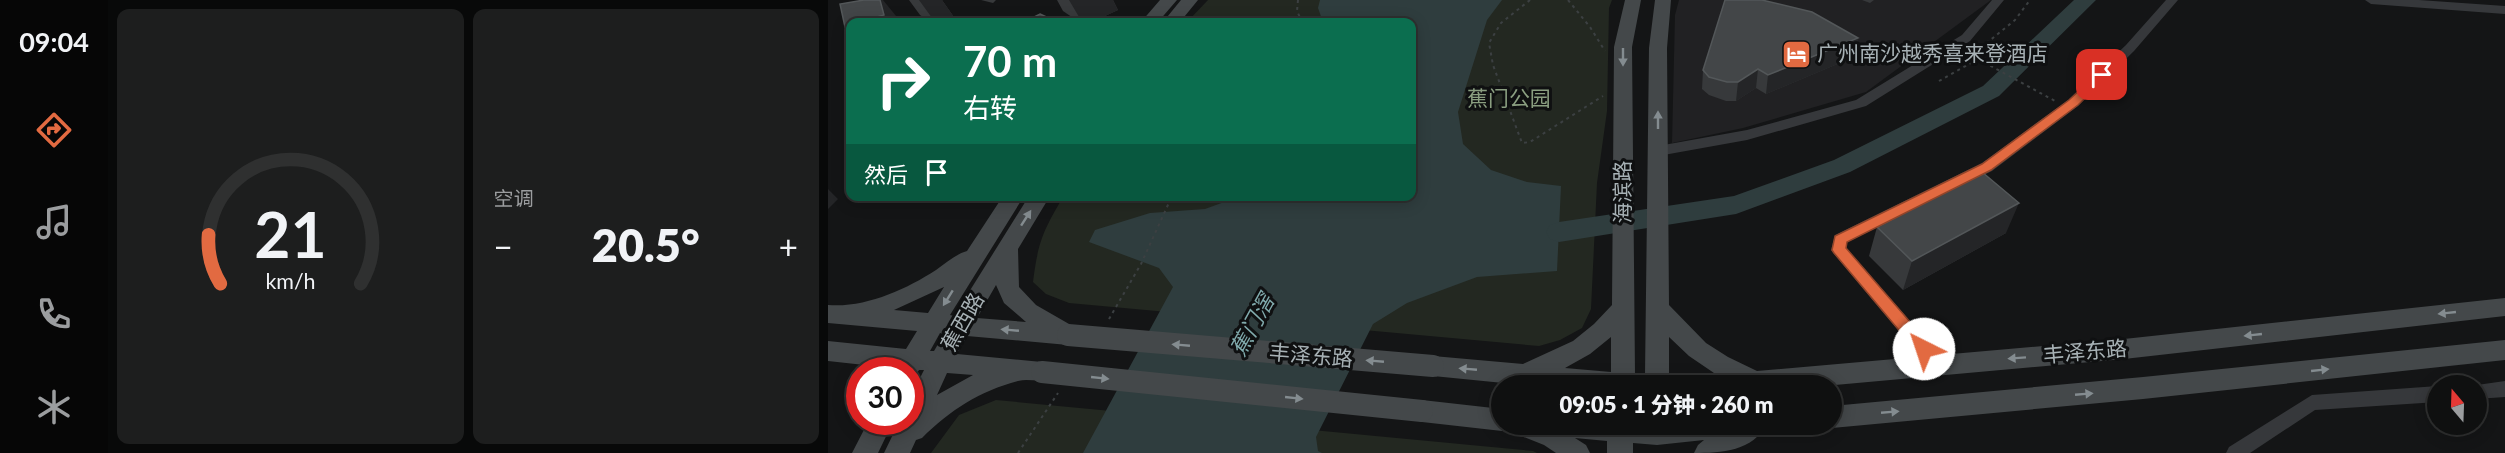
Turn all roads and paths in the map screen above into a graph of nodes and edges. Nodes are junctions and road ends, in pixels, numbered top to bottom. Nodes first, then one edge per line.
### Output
1 (1169, 0) edge
2 (1190, 0) edge
3 (1298, 0) edge
4 (1530, 0) edge
5 (1568, 0) edge
6 (1633, 0) edge
7 (1663, 0) edge
8 (1998, 0) edge
9 (2030, 0) edge
10 (2172, 0) edge
11 (2371, 0) edge
12 (2505, 10) edge
13 (1153, 18) edge
14 (1174, 18) edge
15 (1300, 18) edge
16 (1605, 51) dead end
17 (1978, 59) junction
18 (1939, 81) dead end
19 (1603, 96) dead end
20 (2067, 108) junction
21 (1658, 151) junction
22 (1011, 201) edge
23 (1037, 201) edge
24 (1169, 201) edge
25 (1009, 244) junction
26 (979, 249) junction
27 (1141, 264) dead end
28 (2505, 307) edge
29 (1623, 308) junction
30 (1657, 308) junction
31 (837, 314) edge
32 (933, 323) junction
33 (960, 325) junction
34 (1068, 335) junction
35 (2505, 350) edge
36 (828, 351) edge
37 (863, 357) edge
38 (914, 357) edge
39 (940, 362) junction
40 (924, 364) edge
41 (1937, 364) junction
42 (1033, 371) junction
43 (1523, 374) junction
44 (1533, 375) edge
45 (1623, 375) edge
46 (1657, 375) edge
47 (1742, 375) edge
48 (1821, 375) edge
49 (2505, 389) edge
50 (2487, 390) edge
51 (2427, 395) edge
52 (1842, 416) edge
53 (1491, 419) edge
54 (874, 435) edge
55 (1548, 435) edge
56 (1672, 435) edge
57 (1738, 435) edge
58 (1620, 436) edge
59 (1657, 437) edge
60 (901, 446) edge
61 (865, 453) edge
62 (1577, 453) edge
63 (1707, 453) edge
64 (2235, 453) edge

1 - 13 main road
2 - 14 main road
3 - 15 path
4 - 19 path
5 - 16 path
6 -> 29 main road, 海滨路
21 -> 7 main road, 海滨路
8 - 21 street
9 - 17 path
10 - 20 street
11 - 12 street
17 - 18 path
17 - 20 path
20 - 41 street
21 - 30 main road, 海滨路
22 - 26 main road, 蕉西路
25 -> 23 main road, 蕉西路
24 - 27 path
25 - 33 main road, 蕉西路
25 - 34 main road
26 - 31 main road
26 -> 32 main road, 蕉西路
28 -> 41 main road, 丰泽东路
29 - 43 main road
29 - 45 main road, 海滨路
30 - 46 main road, 海滨路
30 - 47 main road
31 - 32 main road, 丰泽东路
32 - 33 main road, 丰泽东路
32 - 38 main road, 蕉西路
34 -> 33 main road, 丰泽东路
33 - 39 main road, 蕉西路
43 -> 34 main road, 丰泽东路, bridge
52 -> 35 main road, 丰泽东路
36 - 37 main road, 丰泽东路
39 - 40 main road, 丰泽东路
39 - 42 main road, 丰泽东路
39 - 60 main road, 蕉西路
41 - 48 main road, 丰泽东路
42 -> 53 main road, 丰泽东路, bridge
42 - 60 main road
43 - 44 main road, 丰泽东路
49 - 50 street
51 - 64 street
54 - 61 main road
55 - 62 main road
56 - 59 main road
57 - 63 main road
58 - 59 main road

